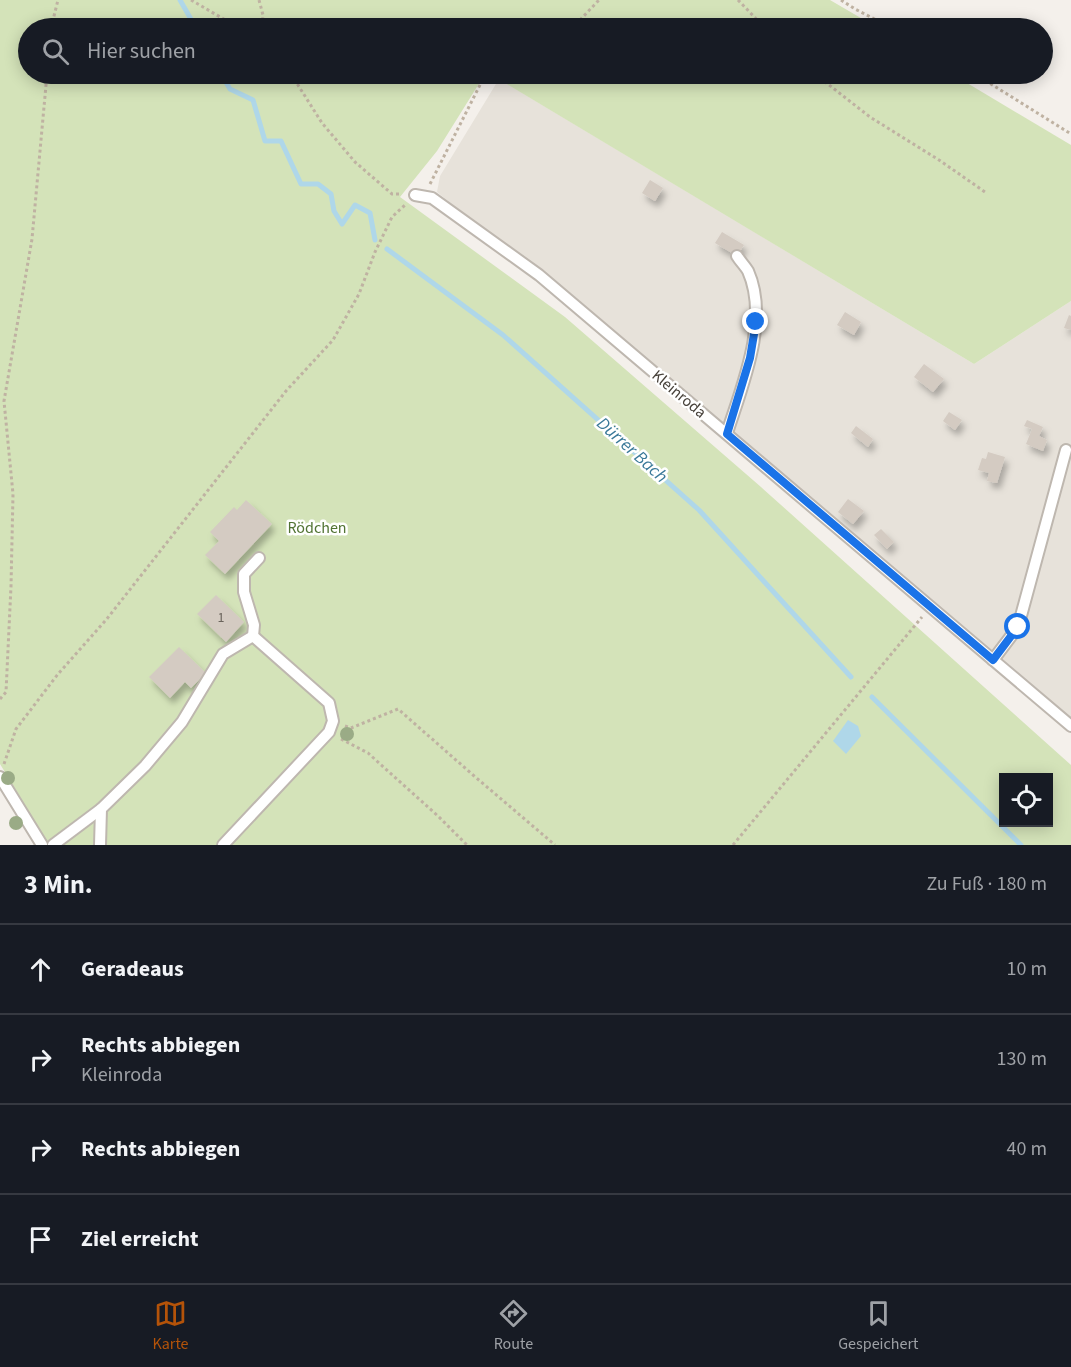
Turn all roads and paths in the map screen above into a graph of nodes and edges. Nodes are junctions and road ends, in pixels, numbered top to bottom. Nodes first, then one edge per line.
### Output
1 (57, 0) edge
2 (191, 0) edge
3 (259, 0) edge
4 (599, 0) edge
5 (738, 0) edge
6 (841, 0) edge
7 (53, 18) edge
8 (222, 18) edge
9 (263, 18) edge
10 (582, 18) edge
11 (755, 18) edge
12 (873, 18) edge
13 (46, 84) edge
14 (297, 84) edge
15 (480, 84) edge
16 (828, 84) edge
17 (991, 84) edge
18 (1071, 134) edge
19 (985, 192) dead end
20 (415, 195) junction
21 (737, 256) dead end
22 (727, 434) junction
23 (1066, 450) dead end
24 (259, 558) dead end
25 (931, 607) junction
26 (253, 636) junction
27 (993, 660) junction
28 (0, 699) edge
29 (333, 721) junction
30 (1071, 726) edge
31 (329, 732) junction
32 (0, 777) edge
33 (101, 809) junction
34 (42, 845) edge
35 (52, 845) edge
36 (100, 845) edge
37 (223, 845) edge
38 (467, 845) edge
39 (555, 845) edge
40 (733, 845) edge

1 - 7 path
2 - 8 path
3 - 9 path
4 - 10 path
5 - 11 path
6 - 12 path
13 - 28 path
14 - 20 path
15 - 20 path
16 - 19 path
17 - 18 path
20 - 22 lane, Kleinroda
20 - 32 path
21 - 22 lane
22 - 25 lane, Kleinroda
23 - 27 lane
24 - 26 lane
25 - 27 lane, Kleinroda
25 - 40 path
26 - 29 lane
26 - 33 lane
27 - 30 lane, Kleinroda
29 - 31 lane
29 - 39 path
31 - 37 lane
31 - 38 path
32 - 34 lane
33 - 35 lane
33 - 36 lane

